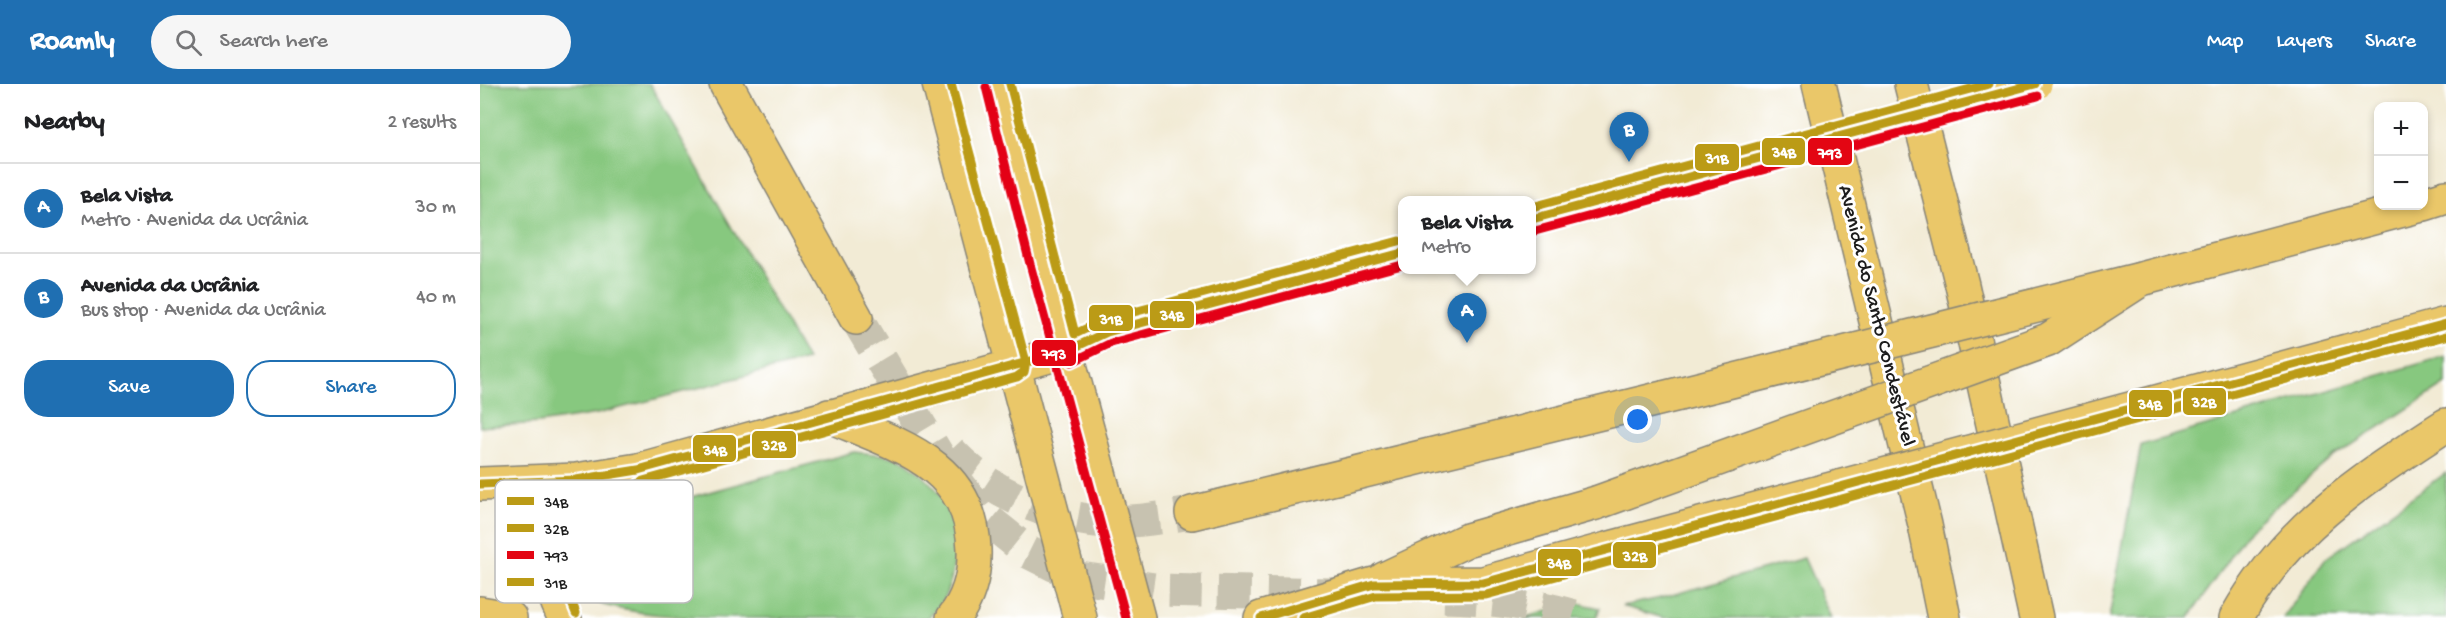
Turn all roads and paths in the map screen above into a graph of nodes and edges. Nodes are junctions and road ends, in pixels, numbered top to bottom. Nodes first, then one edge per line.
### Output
1 (726, 84) edge
2 (939, 84) edge
3 (998, 84) edge
4 (1819, 84) edge
5 (1911, 84) edge
6 (2035, 84) edge
7 (2446, 197) edge
8 (2428, 203) edge
9 (2402, 210) edge
10 (1536, 218) edge
11 (1398, 255) edge
12 (2141, 279) junction
13 (856, 318) tunnel mouth
14 (2446, 324) edge
15 (1066, 351) junction
16 (1014, 365) junction
17 (829, 416) junction
18 (2446, 425) edge
19 (638, 470) junction
20 (576, 480) edge
21 (623, 480) edge
22 (480, 483) edge
23 (495, 483) edge
24 (1192, 513) tunnel mouth
25 (1374, 584) junction
26 (558, 603) edge
27 (480, 613) edge
28 (510, 618) edge
29 (565, 618) edge
30 (953, 618) edge
31 (1080, 618) edge
32 (1138, 618) edge
33 (1261, 618) edge
34 (1944, 618) edge
35 (2036, 618) edge
36 (2235, 618) edge

1 - 13 main road
2 - 16 main road
3 - 15 main road
4 - 34 main road, Avenida do Santo Condestável
5 - 35 main road
6 - 10 main road, bridge
7 - 8 main road
9 - 12 main road
11 - 15 main road
12 - 24 main road, bridge
12 - 25 main road, bridge
14 - 25 main road, bridge
15 - 16 main road
15 - 32 main road
16 - 17 main road
16 - 31 main road
17 - 19 main road
17 - 30 main road
18 - 36 main road
19 - 20 main road
19 - 21 main road
22 - 23 main road
25 - 33 main road
26 - 29 main road
27 - 28 main road

